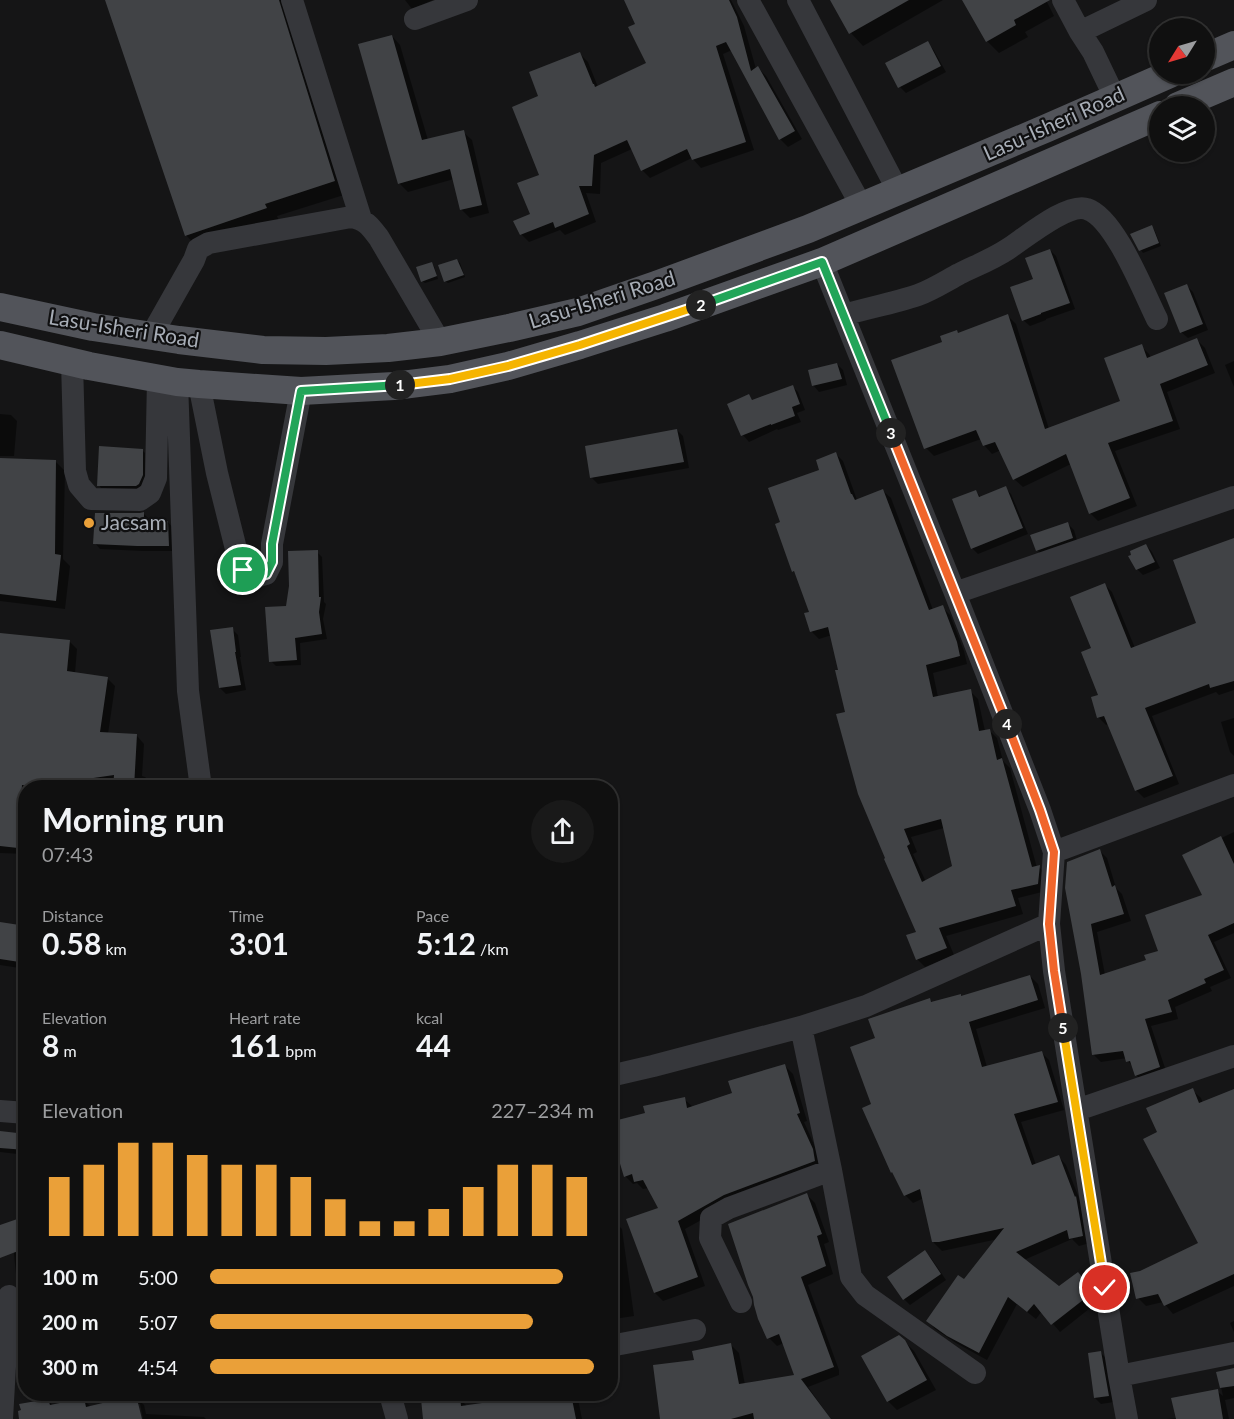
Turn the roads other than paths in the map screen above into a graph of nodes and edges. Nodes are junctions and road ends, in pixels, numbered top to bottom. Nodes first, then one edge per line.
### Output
1 (292, 0) edge
2 (467, 0) edge
3 (747, 0) edge
4 (798, 0) edge
5 (1063, 0) edge
6 (1141, 1) edge
7 (415, 19) dead end
8 (1080, 32) junction
9 (1234, 45) edge
10 (1215, 53) edge
11 (1234, 82) edge
12 (1149, 83) edge
13 (1201, 96) edge
14 (1115, 98) junction
15 (1149, 120) edge
16 (898, 191) junction
17 (862, 207) junction
18 (361, 219) junction
19 (822, 262) junction
20 (0, 307) edge
21 (843, 315) junction
22 (1157, 320) dead end
23 (151, 336) junction
24 (440, 342) junction
25 (0, 345) edge
26 (72, 362) junction
27 (178, 382) junction
28 (301, 391) junction
29 (1234, 497) edge
30 (955, 593) junction
31 (200, 780) edge
32 (1234, 785) edge
33 (1054, 852) junction
34 (1049, 924) junction
35 (801, 1027) junction
36 (1234, 1056) edge
37 (618, 1074) edge
38 (1077, 1110) junction
39 (0, 1111) edge
40 (18, 1112) edge
41 (831, 1170) junction
42 (9, 1296) dead end
43 (741, 1302) dead end
44 (695, 1330) dead end
45 (618, 1344) edge
46 (1234, 1353) edge
47 (975, 1373) dead end
48 (1119, 1376) junction
49 (15, 1382) edge
50 (392, 1401) edge
51 (2, 1419) edge
52 (397, 1419) edge
53 (1126, 1419) edge

1 - 18 street
2 - 7 street
3 - 17 street
4 - 16 street
5 - 8 street
6 - 8 street
8 - 14 street
9 - 10 main road
11 - 13 main road
12 - 14 main road, Lasu-Isheri Road
14 - 16 main road, Lasu-Isheri Road
15 - 19 main road, Lasu-Isheri Road
16 - 17 main road, Lasu-Isheri Road
17 - 24 main road, Lasu-Isheri Road
18 - 23 street
18 - 24 street
19 - 21 street
19 - 28 main road, Lasu-Isheri Road
20 - 23 main road, Lasu-Isheri Road
21 - 22 street
21 - 30 street
23 - 24 main road, Lasu-Isheri Road
25 - 26 main road, Lasu-Isheri Road
26 - 27 main road, Lasu-Isheri Road
26 - 27 street
27 - 28 main road, Lasu-Isheri Road
27 - 28 street
27 - 31 street
29 - 30 street
30 - 33 street
32 - 33 street
33 - 34 street
34 - 35 street
34 - 38 street
35 - 37 street
35 - 41 street
36 - 38 street
38 - 48 street
39 - 40 street
41 - 43 street
41 - 47 street
42 - 49 street
44 - 45 street
46 - 48 street
48 - 53 street
49 - 51 street
50 - 52 street

